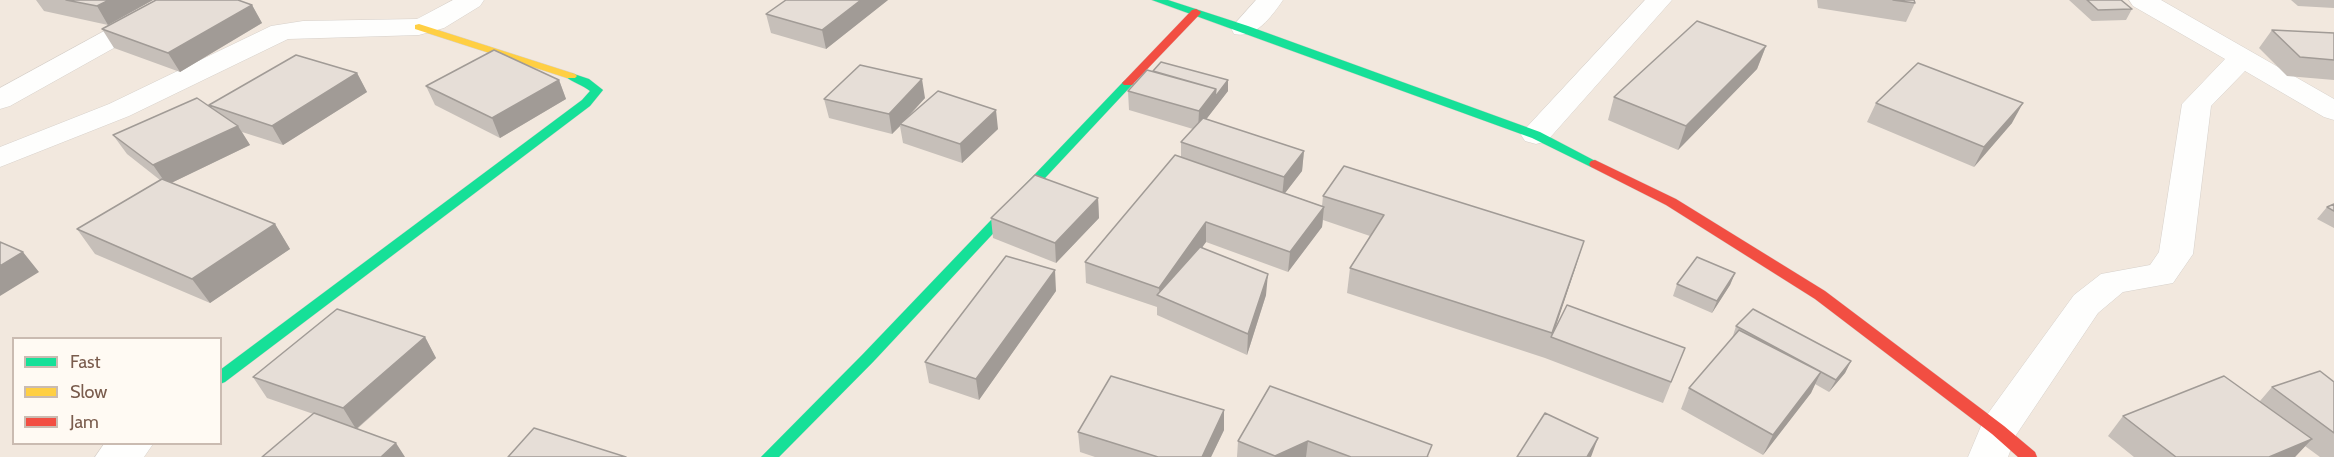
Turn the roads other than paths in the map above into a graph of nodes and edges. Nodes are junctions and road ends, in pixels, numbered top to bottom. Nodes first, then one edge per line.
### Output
1 (180, 0) edge
2 (471, 0) edge
3 (1157, 0) edge
4 (1270, 0) edge
5 (1659, 0) edge
6 (2142, 0) edge
7 (1196, 12) junction
8 (419, 27) junction
9 (1244, 28) junction
10 (2242, 58) junction
11 (0, 100) edge
12 (2334, 111) edge
13 (1536, 135) junction
14 (0, 158) edge
15 (222, 376) edge
16 (1993, 443) edge
17 (132, 445) edge
18 (115, 457) edge
19 (769, 457) edge
20 (2029, 457) edge

1 - 11 street
2 - 8 street
3 - 7 street
4 - 9 street
5 - 13 street
6 - 10 street
7 - 9 street
7 - 19 street
8 - 14 street
8 - 15 street
9 - 13 street
10 - 12 street
10 - 16 street
13 - 16 street
16 - 20 street
17 - 18 street

